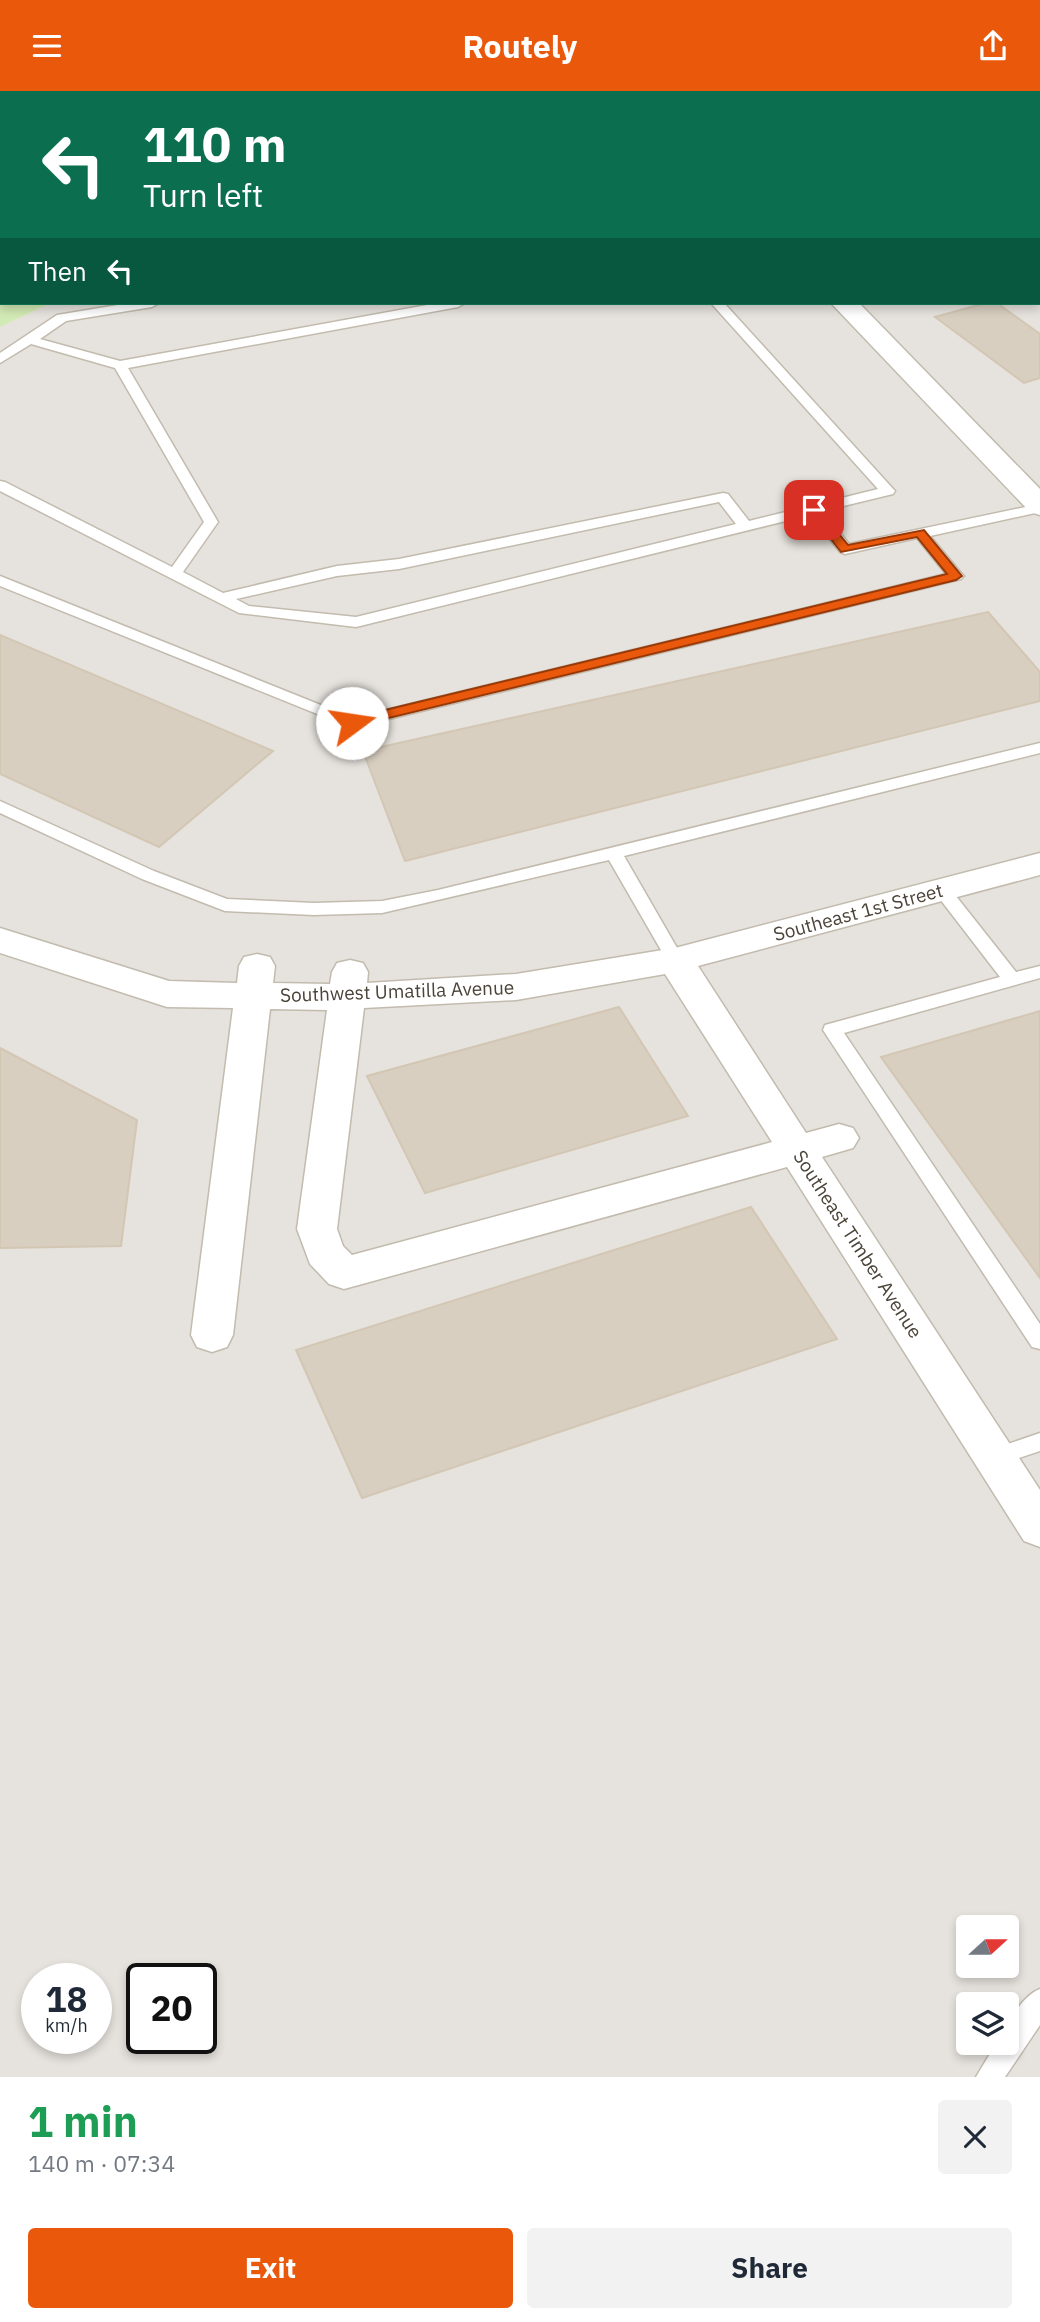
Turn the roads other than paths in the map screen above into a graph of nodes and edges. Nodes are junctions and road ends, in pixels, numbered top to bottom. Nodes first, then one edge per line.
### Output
1 (140, 305) edge
2 (447, 305) edge
3 (719, 305) edge
4 (846, 305) edge
5 (30, 339) junction
6 (0, 359) edge
7 (120, 365) junction
8 (0, 485) edge
9 (1040, 507) edge
10 (814, 510) junction
11 (746, 527) junction
12 (920, 533) junction
13 (174, 574) junction
14 (0, 581) edge
15 (221, 599) junction
16 (1040, 748) edge
17 (0, 806) edge
18 (614, 853) junction
19 (1040, 865) edge
20 (942, 890) junction
21 (0, 940) edge
22 (675, 960) junction
23 (257, 966) dead end
24 (351, 970) dead end
25 (1040, 972) edge
26 (1012, 980) junction
27 (839, 1138) dead end
28 (212, 1335) dead end
29 (1040, 1341) edge
30 (1040, 1442) edge
31 (995, 1457) junction
32 (1040, 1528) edge
33 (1040, 2002) edge
34 (989, 2077) edge

1 - 5 lane
2 - 7 lane
3 - 10 lane
4 - 9 street
5 - 6 lane
5 - 7 lane
7 - 13 lane
8 - 13 lane
9 - 12 lane
10 - 11 lane
10 - 12 lane
11 - 15 lane
11 - 15 lane
12 - 14 lane
13 - 15 lane
16 - 18 lane
17 - 18 lane
18 - 22 lane
19 - 20 street, Southeast 1st Street
20 - 22 street, Southeast 1st Street
20 - 26 lane
21 - 22 street, Southwest Umatilla Avenue
22 - 31 street, Southeast Timber Avenue
23 - 28 street
24 - 27 street
25 - 26 lane
26 - 29 lane
30 - 31 lane
31 - 32 street, Southeast Timber Avenue
33 - 34 lane

